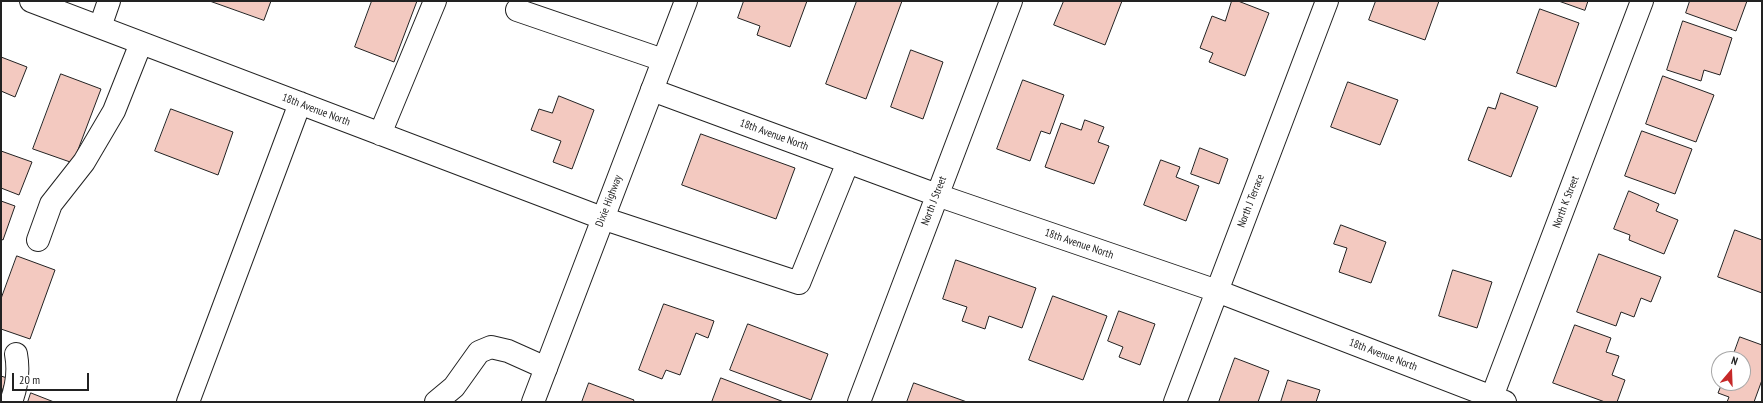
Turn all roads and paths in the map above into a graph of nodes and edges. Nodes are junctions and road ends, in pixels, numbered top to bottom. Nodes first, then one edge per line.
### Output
1 (31, 1) edge
2 (109, 1) edge
3 (435, 1) edge
4 (686, 1) edge
5 (1011, 1) edge
6 (1327, 1) edge
7 (1642, 1) edge
8 (517, 10) dead end
9 (100, 27) junction
10 (141, 43) junction
11 (663, 60) junction
12 (652, 90) junction
13 (300, 103) junction
14 (380, 134) junction
15 (848, 162) junction
16 (937, 195) junction
17 (602, 218) junction
18 (38, 240) dead end
19 (1217, 291) junction
20 (16, 354) dead end
21 (546, 368) junction
22 (1496, 400) edge
23 (11, 402) edge
24 (188, 402) edge
25 (436, 402) edge
26 (533, 402) edge
27 (859, 402) edge
28 (1175, 402) edge

1 - 9 street, 18th Avenue North
2 - 9 street
3 - 14 street
4 - 11 street, Dixie Highway
5 - 16 street, North J Street
6 - 19 street, North J Terrace
7 - 22 street, North K Street
8 - 11 street
9 - 10 street, 18th Avenue North
10 - 13 street, 18th Avenue North
10 - 18 street
11 - 12 street, Dixie Highway
12 - 15 street, 18th Avenue North
12 - 17 street, Dixie Highway
13 - 14 street, 18th Avenue North
13 - 24 street
14 - 17 street, 18th Avenue North
15 - 16 street, 18th Avenue North
15 - 17 street, 18th Avenue North
16 - 19 street, 18th Avenue North
16 - 27 street, North J Street
17 - 21 street, Dixie Highway
19 - 22 street, 18th Avenue North
19 - 28 street, North J Terrace
20 - 23 street
21 - 25 street
21 - 26 street, Dixie Highway

